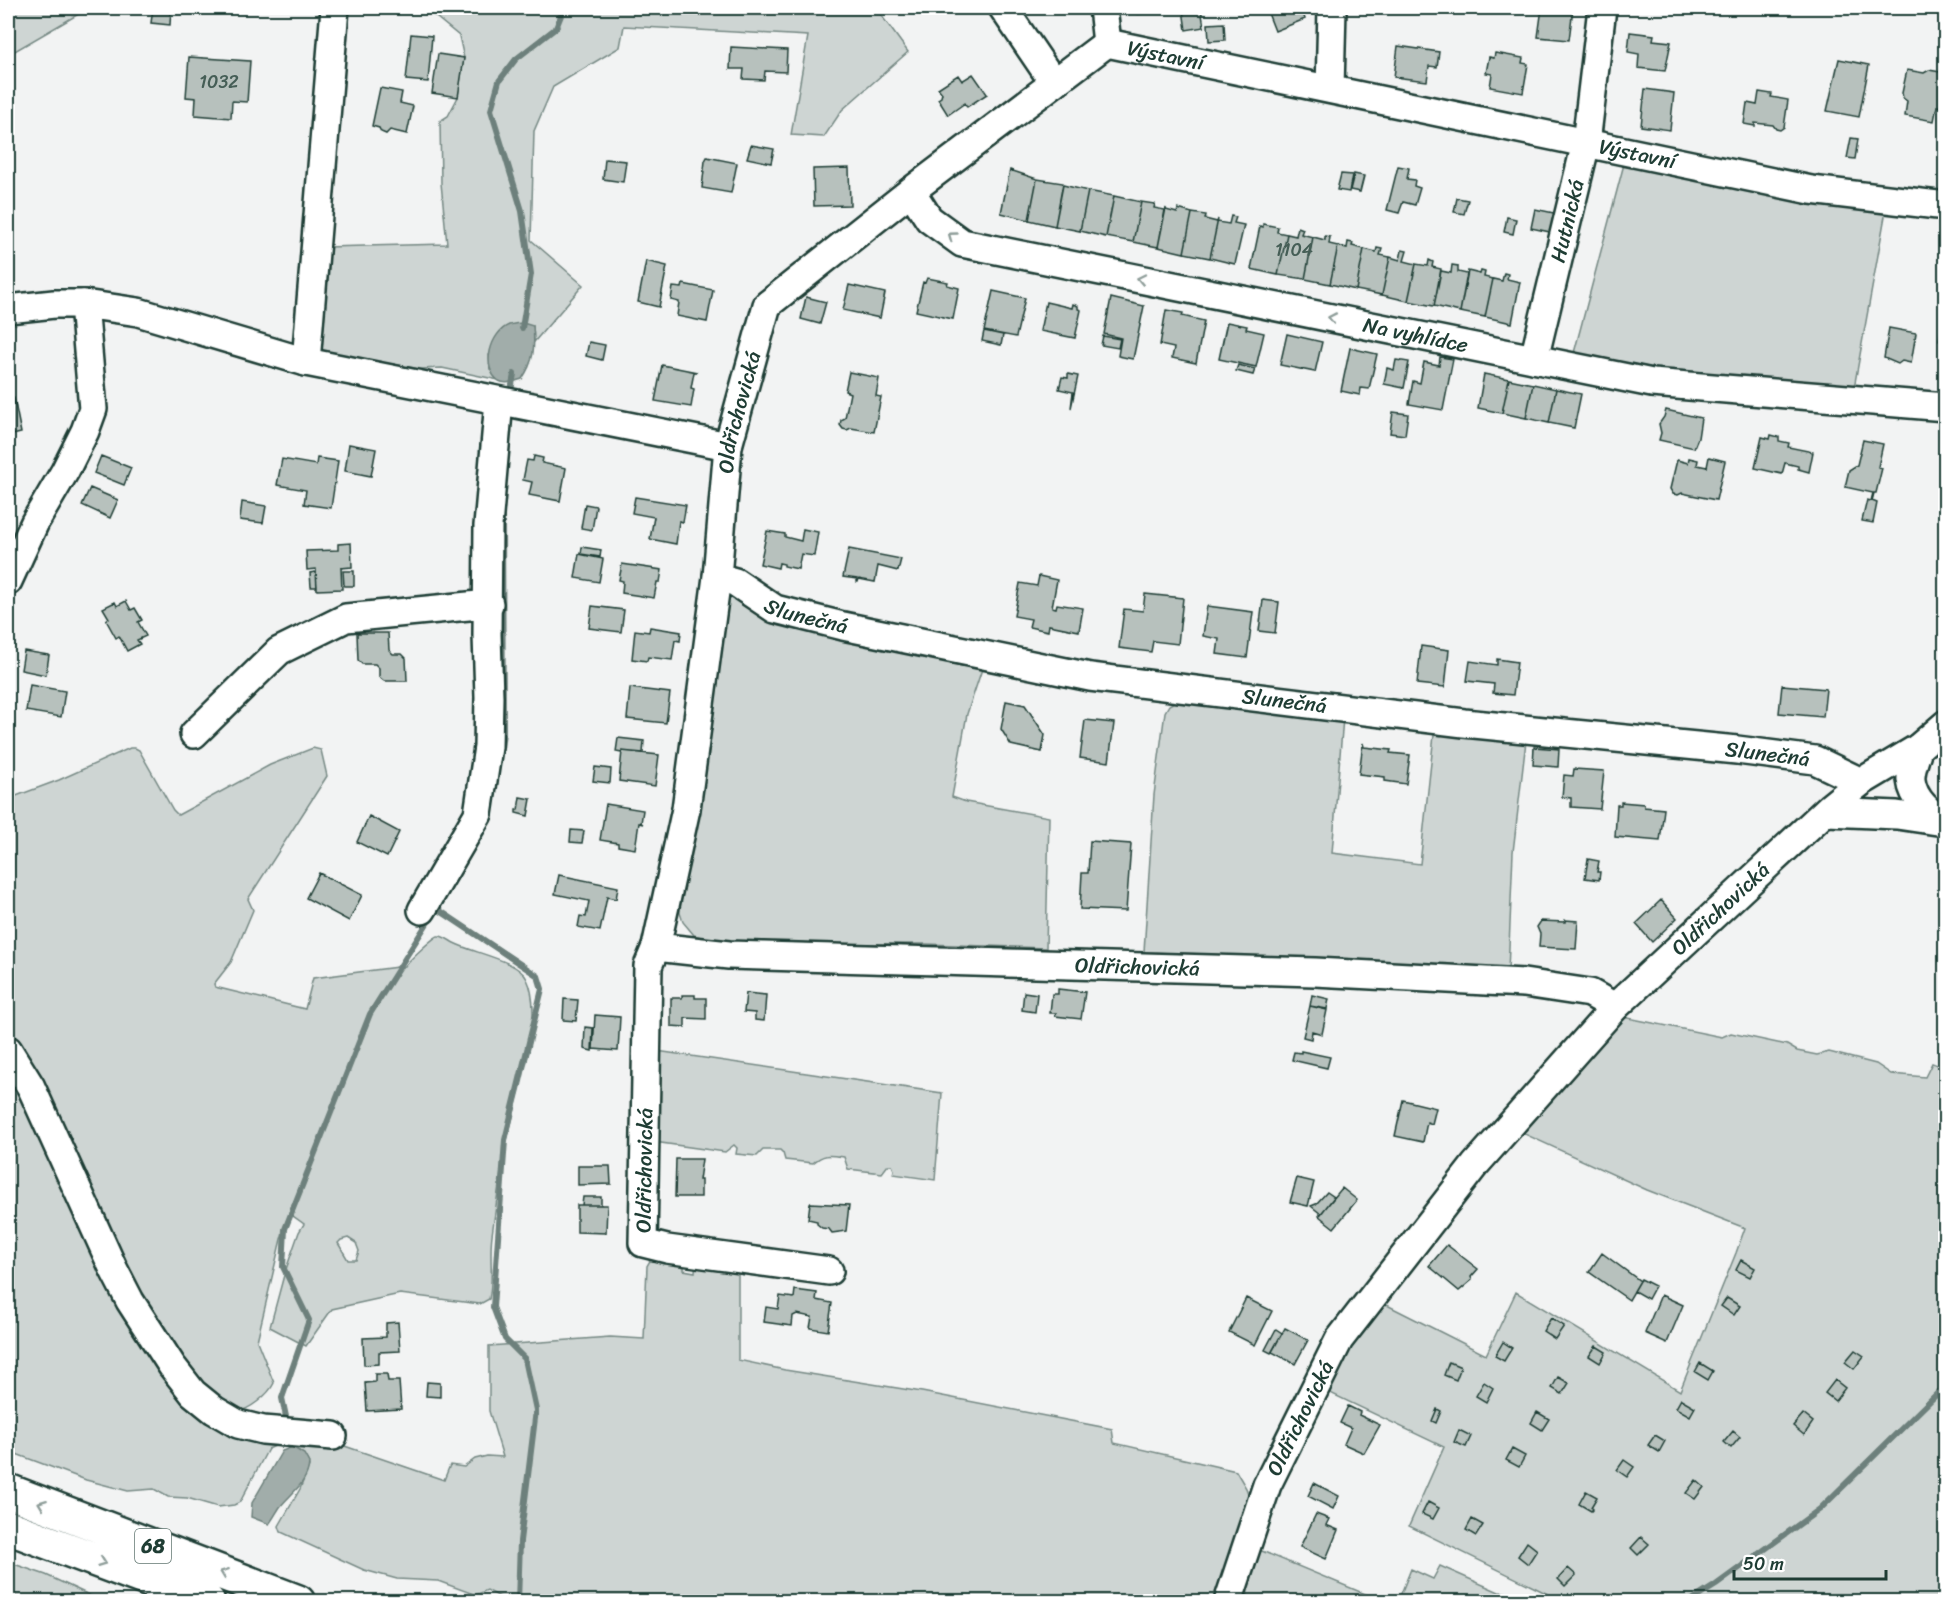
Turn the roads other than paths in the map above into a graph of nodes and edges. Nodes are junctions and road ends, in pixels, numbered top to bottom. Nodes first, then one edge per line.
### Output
1 (335, 8) edge
2 (1003, 8) edge
3 (1103, 8) edge
4 (1332, 8) edge
5 (1602, 8) edge
6 (1107, 43) junction
7 (1054, 83) junction
8 (1330, 89) junction
9 (1586, 142) junction
10 (911, 191) junction
11 (1946, 206) edge
12 (84, 304) junction
13 (8, 309) edge
14 (1534, 359) junction
15 (306, 362) junction
16 (499, 401) junction
17 (1946, 406) edge
18 (728, 446) junction
19 (717, 578) junction
20 (8, 581) edge
21 (489, 604) junction
22 (1946, 724) edge
23 (194, 734) dead end
24 (1918, 748) junction
25 (1861, 782) junction
26 (1827, 812) junction
27 (1945, 823) edge
28 (422, 910) dead end
29 (656, 947) junction
30 (1615, 1007) junction
31 (8, 1050) edge
32 (830, 1271) dead end
33 (333, 1436) dead end
34 (8, 1491) edge
35 (8, 1527) edge
36 (208, 1602) edge
37 (298, 1602) edge
38 (1228, 1602) edge

1 - 15 street
2 - 7 street
3 - 6 street
4 - 8 street
5 - 9 street, Hutnická
6 - 7 street, Oldřichovická
6 - 8 street, Výstavní
7 - 10 street, Oldřichovická
8 - 9 street, Výstavní
9 - 11 street, Výstavní
9 - 14 street, Hutnická
14 -> 10 street, Na vyhlídce
10 - 18 street, Oldřichovická
12 - 13 street
12 - 15 street
12 - 20 street
14 - 17 street, Na vyhlídce
15 - 16 street
16 - 18 street
16 - 21 street
18 - 19 street, Oldřichovická
19 - 25 street, Slunečná
19 - 29 street, Oldřichovická
21 - 23 street
21 - 28 street
22 - 24 street, Oldřichovická
24 - 25 street, Oldřichovická
24 - 27 street
25 - 26 street, Oldřichovická
26 - 27 street
26 - 30 street, Oldřichovická
29 - 30 street, Oldřichovická
29 - 32 street, Oldřichovická
30 - 38 street, Oldřichovická
31 - 33 street
37 -> 34 highway, 68
35 -> 36 highway, 68

